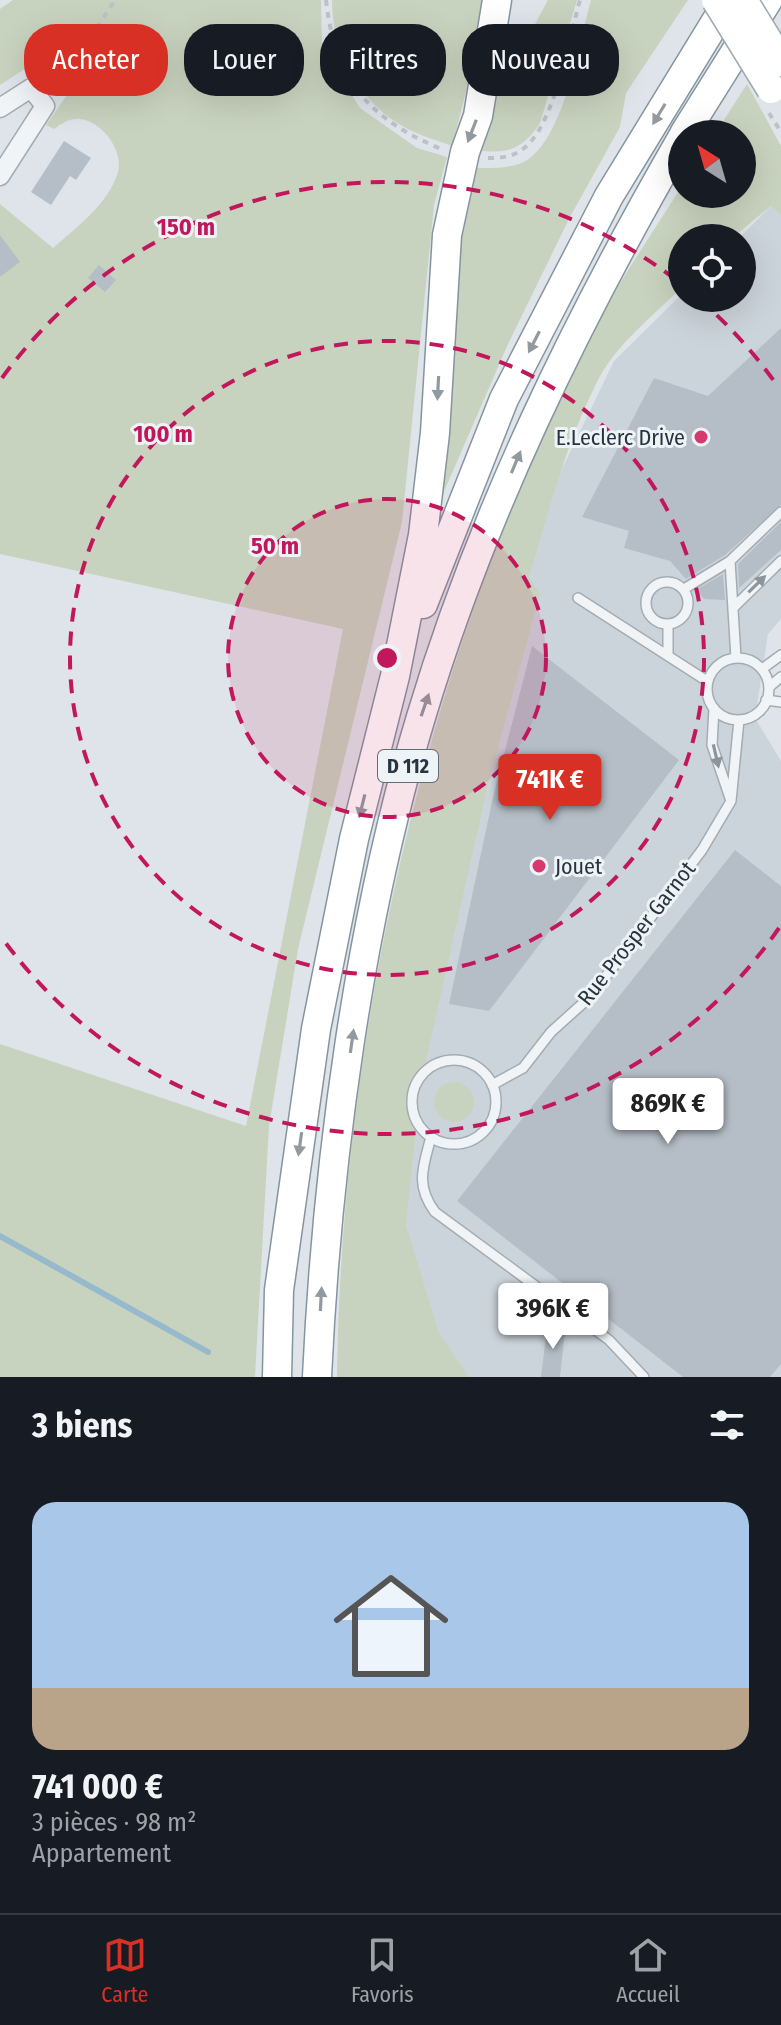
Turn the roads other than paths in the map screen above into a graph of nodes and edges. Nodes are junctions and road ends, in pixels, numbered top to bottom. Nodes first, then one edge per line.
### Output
1 (497, 0) edge
2 (716, 0) edge
3 (729, 0) edge
4 (743, 0) edge
5 (768, 0) edge
6 (781, 7) edge
7 (781, 62) edge
8 (768, 97) road end
9 (0, 108) edge
10 (693, 120) edge
11 (702, 120) edge
12 (668, 162) edge
13 (668, 168) edge
14 (0, 176) edge
15 (648, 197) junction
16 (781, 512) edge
17 (730, 561) junction
18 (781, 561) edge
19 (684, 589) junction
20 (578, 598) dead end
21 (734, 607) junction
22 (668, 624) junction
23 (668, 655) junction
24 (781, 655) edge
25 (736, 658) junction
26 (762, 669) junction
27 (395, 676) junction
28 (781, 677) edge
29 (707, 681) junction
30 (769, 687) junction
31 (766, 700) junction
32 (781, 702) edge
33 (714, 708) junction
34 (739, 720) junction
35 (731, 801) junction
36 (492, 1085) junction
37 (431, 1137) junction
38 (277, 1377) edge
39 (317, 1377) edge
40 (644, 1377) edge

1 -> 27 main road
2 - 8 main road, bridge
3 -> 27 main road, D 112
4 - 7 main road, bridge
5 - 10 main road, D 112
6 - 11 main road
9 - 14 street
12 - 15 main road, D 112
13 - 15 main road
39 -> 15 main road, D 112
16 - 17 lane
17 - 19 lane
17 - 21 lane
21 -> 18 lane
19 - 22 lane
19 - 22 lane
20 - 23 lane
21 - 25 lane
22 - 23 lane
23 - 29 lane
24 - 26 lane
25 - 26 lane
25 - 29 lane
26 - 30 lane
27 -> 38 main road, D 112
28 - 30 lane
29 - 33 lane
30 - 31 lane
31 - 32 lane
31 - 34 lane
33 - 34 lane
33 -> 35 lane
34 - 35 lane, Rue Prosper Garnot
35 - 36 lane, Rue Prosper Garnot
36 - 37 lane
36 - 37 lane
37 - 40 lane

